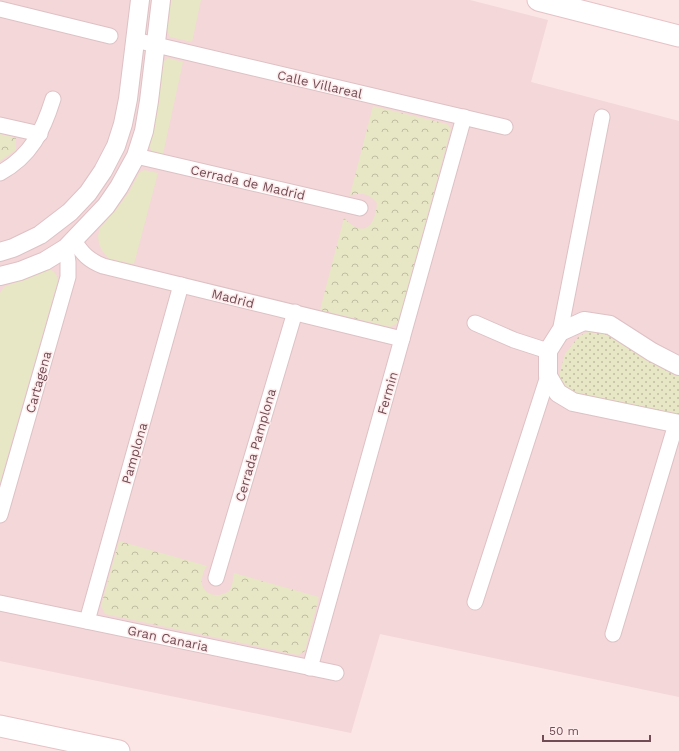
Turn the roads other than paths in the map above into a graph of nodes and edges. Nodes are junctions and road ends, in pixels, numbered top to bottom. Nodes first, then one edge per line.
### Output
1 (140, 0) edge
2 (160, 0) edge
3 (538, 0) edge
4 (0, 9) edge
5 (110, 36) dead end
6 (679, 36) edge
7 (135, 40) junction
8 (155, 45) junction
9 (53, 99) dead end
10 (602, 117) dead end
11 (464, 118) junction
12 (0, 125) edge
13 (505, 127) dead end
14 (40, 134) junction
15 (136, 156) junction
16 (0, 173) edge
17 (360, 208) dead end
18 (70, 244) junction
19 (0, 252) edge
20 (0, 276) edge
21 (181, 285) junction
22 (294, 312) junction
23 (474, 323) dead end
24 (560, 332) junction
25 (402, 339) junction
26 (548, 350) junction
27 (679, 366) edge
28 (548, 376) junction
29 (678, 424) edge
30 (0, 516) edge
31 (216, 578) dead end
32 (475, 602) dead end
33 (0, 603) edge
34 (87, 621) junction
35 (613, 634) dead end
36 (310, 668) junction
37 (336, 673) dead end
38 (0, 726) edge
39 (119, 751) edge

1 - 7 street
2 - 8 street
3 - 6 main road
4 - 5 street
7 - 8 street, Calle Villareal
7 - 19 street
8 - 11 street, Calle Villareal
8 - 15 street
9 - 14 street
10 - 24 street
11 - 13 street, Calle Villareal
11 - 25 street, Fermin
12 - 14 street
14 - 16 street
15 - 17 street, Cerrada de Madrid
15 - 18 street
18 - 20 street
18 - 21 street, Madrid
18 - 30 street, Cartagena
21 - 22 street, Madrid
21 - 34 street, Pamplona
22 - 25 street, Madrid
22 - 31 street, Cerrada Pamplona
23 - 26 street
24 - 26 street
24 - 27 street
25 - 36 street, Fermin
26 - 28 street
28 - 29 street
28 - 32 street
29 - 35 street
33 - 34 street, Gran Canaria
34 - 36 street, Gran Canaria
36 - 37 street, Gran Canaria
38 - 39 main road

